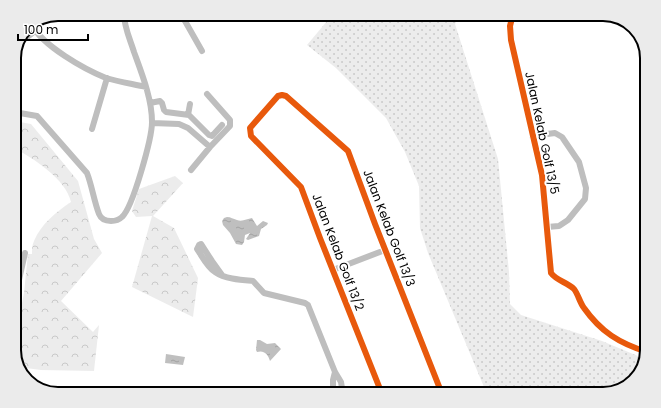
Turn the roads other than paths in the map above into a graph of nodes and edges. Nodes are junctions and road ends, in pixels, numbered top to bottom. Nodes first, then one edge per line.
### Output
1 (124, 21) edge
2 (185, 21) edge
3 (511, 21) edge
4 (35, 31) joint
5 (28, 36) edge
6 (202, 51) dead end
7 (107, 78) junction
8 (146, 87) junction
9 (207, 94) dead end
10 (282, 95) joint
11 (150, 103) junction
12 (190, 104) dead end
13 (21, 113) edge
14 (188, 115) junction
15 (152, 123) junction
16 (222, 125) dead end
17 (92, 130) dead end
18 (532, 136) junction
19 (210, 147) junction
20 (190, 170) dead end
21 (547, 227) junction
22 (385, 250) junction
23 (25, 253) dead end
24 (333, 270) junction
25 (21, 271) edge
26 (222, 275) junction
27 (640, 349) edge
28 (335, 372) junction
29 (333, 387) edge
30 (342, 387) edge
31 (379, 387) edge
32 (439, 387) edge

1 - 8 street
2 - 6 street
3 - 18 street, Jalan Kelab Golf 13/5
4 - 5 street
4 - 7 street
7 - 8 street
7 - 17 street
8 - 11 street
9 - 19 street
10 - 22 street, Jalan Kelab Golf 13/3
10 - 24 street, Jalan Kelab Golf 13/2
11 - 14 street
11 - 15 street
12 - 14 street
13 - 15 street
14 - 16 street
15 - 19 street
18 - 21 street, Jalan Kelab Golf 13/5
18 - 21 street
19 - 20 street
21 - 27 street, Jalan Kelab Golf 13/5
22 - 24 street
22 - 32 street, Jalan Kelab Golf 13/3
23 - 25 street
24 - 31 street, Jalan Kelab Golf 13/2
26 - 26 street
26 - 28 street
28 - 29 street
28 - 30 street

